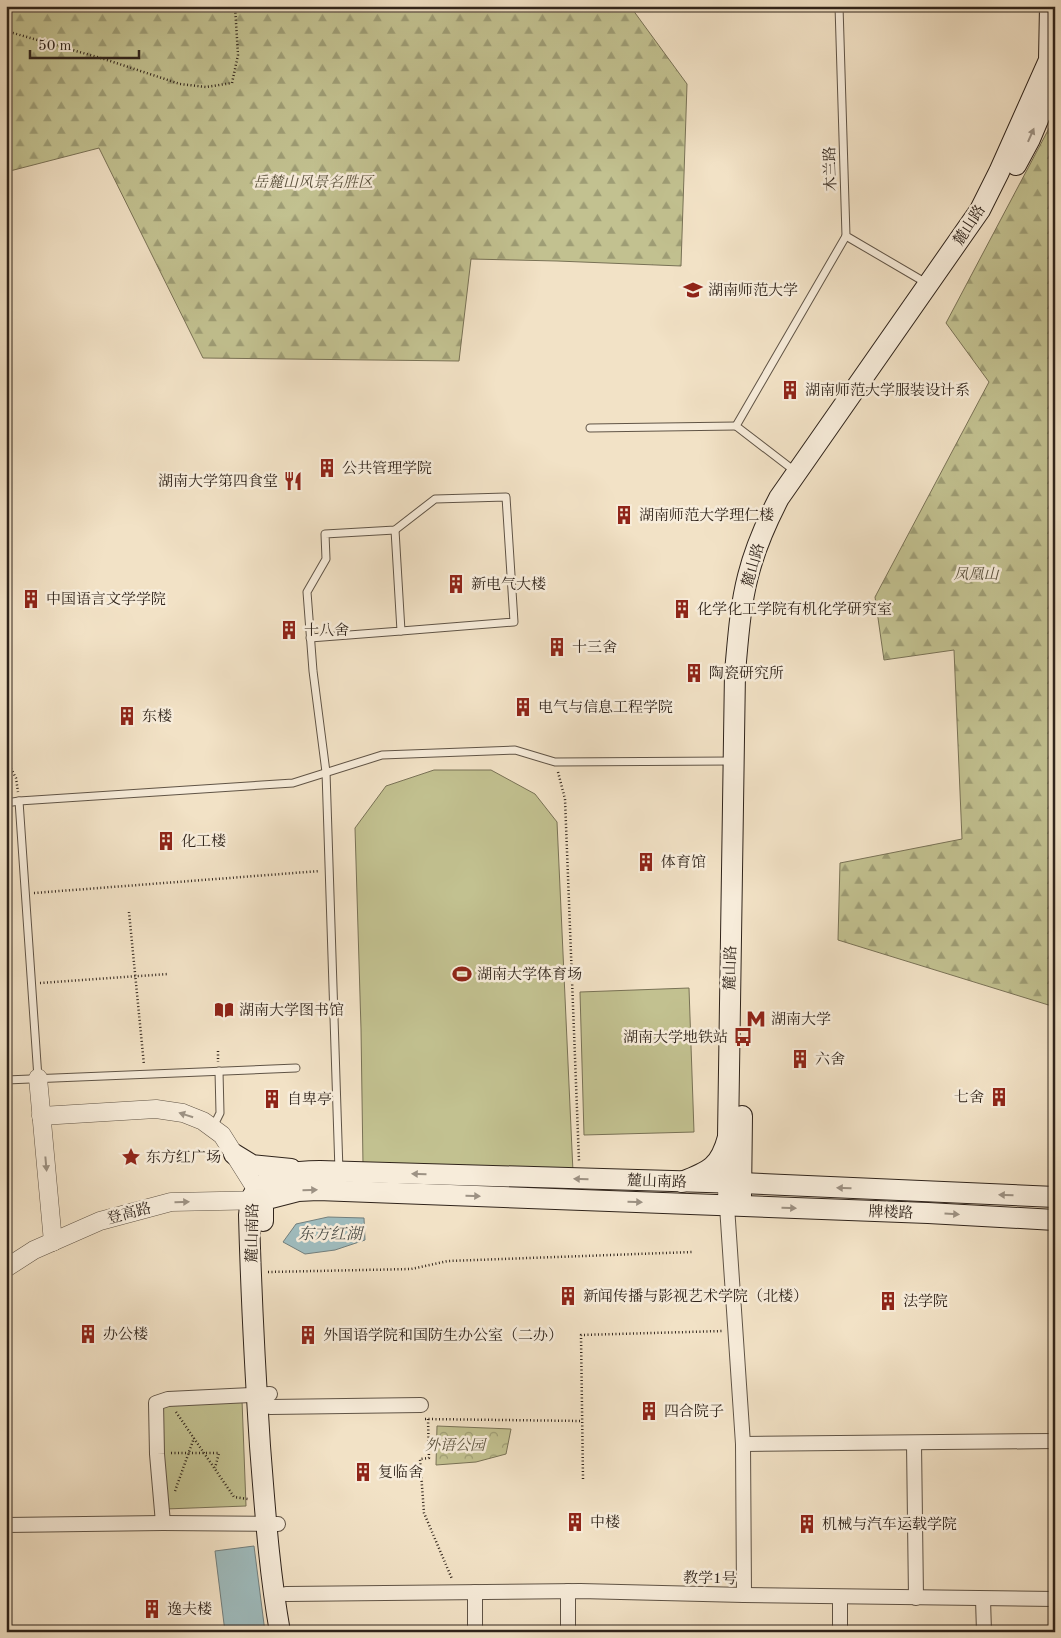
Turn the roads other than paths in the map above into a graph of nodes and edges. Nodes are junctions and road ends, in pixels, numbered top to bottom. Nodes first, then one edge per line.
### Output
1 (839, 6) edge
2 (1050, 6) edge
3 (1052, 53) edge
4 (1052, 89) edge
5 (846, 236) junction
6 (928, 284) junction
7 (736, 426) junction
8 (590, 428) dead end
9 (796, 472) junction
10 (395, 530) junction
11 (401, 631) junction
12 (310, 638) junction
13 (733, 761) junction
14 (326, 772) junction
15 (19, 801) junction
16 (6, 803) edge
17 (296, 1068) dead end
18 (219, 1071) junction
19 (38, 1078) junction
20 (6, 1080) edge
21 (41, 1116) junction
22 (213, 1128) junction
23 (735, 1138) junction
24 (234, 1154) junction
25 (330, 1171) junction
26 (682, 1182) junction
27 (734, 1184) junction
28 (782, 1185) junction
29 (257, 1197) junction
30 (1055, 1197) edge
31 (734, 1206) junction
32 (1055, 1220) edge
33 (53, 1242) junction
34 (6, 1268) edge
35 (266, 1399) junction
36 (421, 1405) dead end
37 (1055, 1441) edge
38 (914, 1443) junction
39 (743, 1444) junction
40 (163, 1523) junction
41 (272, 1524) junction
42 (6, 1525) edge
43 (568, 1591) junction
44 (475, 1592) junction
45 (286, 1594) junction
46 (744, 1596) junction
47 (840, 1597) junction
48 (916, 1598) junction
49 (983, 1599) junction
50 (1055, 1599) edge
51 (280, 1632) edge
52 (292, 1632) edge
53 (475, 1632) edge
54 (568, 1632) edge
55 (840, 1632) edge
56 (984, 1632) edge

1 - 5 lane, 木兰路
2 - 3 main road, 麓山路
3 - 6 main road, 麓山路
23 -> 4 main road, 麓山路
5 - 6 lane
5 - 7 lane
6 - 9 main road, 麓山路
7 - 8 lane
7 - 9 lane
9 - 13 main road, 麓山路
10 - 11 lane
10 - 11 lane
10 - 12 lane
11 - 12 lane
12 - 14 lane
13 - 14 lane
13 - 23 main road, 麓山路
14 - 15 lane
14 - 25 lane
15 - 16 lane
15 - 19 lane
17 - 18 lane
18 - 19 lane
18 - 22 lane
19 - 20 lane
19 - 21 street
22 -> 21 street
21 -> 33 street
22 - 24 street
23 - 26 main road
23 - 27 main road, 麓山路
23 - 28 main road
24 - 25 main road
24 - 29 street
26 -> 25 main road, 麓山南路
25 - 29 main road, 麓山南路
26 - 27 main road, 麓山南路
27 - 28 main road, 牌楼路
27 - 31 main road, 麓山路
30 -> 28 main road, 牌楼路
29 -> 31 main road, 麓山南路
33 -> 29 street, 登高路
29 - 35 main road, 麓山南路
29 - 35 main road, 麓山南路
31 -> 32 main road, 牌楼路
31 - 39 street, 教学1号
33 - 34 street, 登高路
35 - 36 street
35 - 40 street
35 - 41 main road, 麓山南路
35 - 41 main road, 麓山南路
37 - 38 street
38 - 39 street
38 - 48 street
39 - 46 street, 教学1号
40 - 41 street
40 - 42 street
41 - 45 main road, 麓山南路
41 - 51 main road, 麓山南路
43 - 44 street, 教学1号
43 - 46 street, 教学1号
43 - 54 street
44 - 45 street, 教学1号
44 - 53 street
45 - 52 main road, 麓山南路
46 - 47 street
47 - 48 street
47 - 55 street
48 - 49 street
49 - 50 street
49 - 56 street

